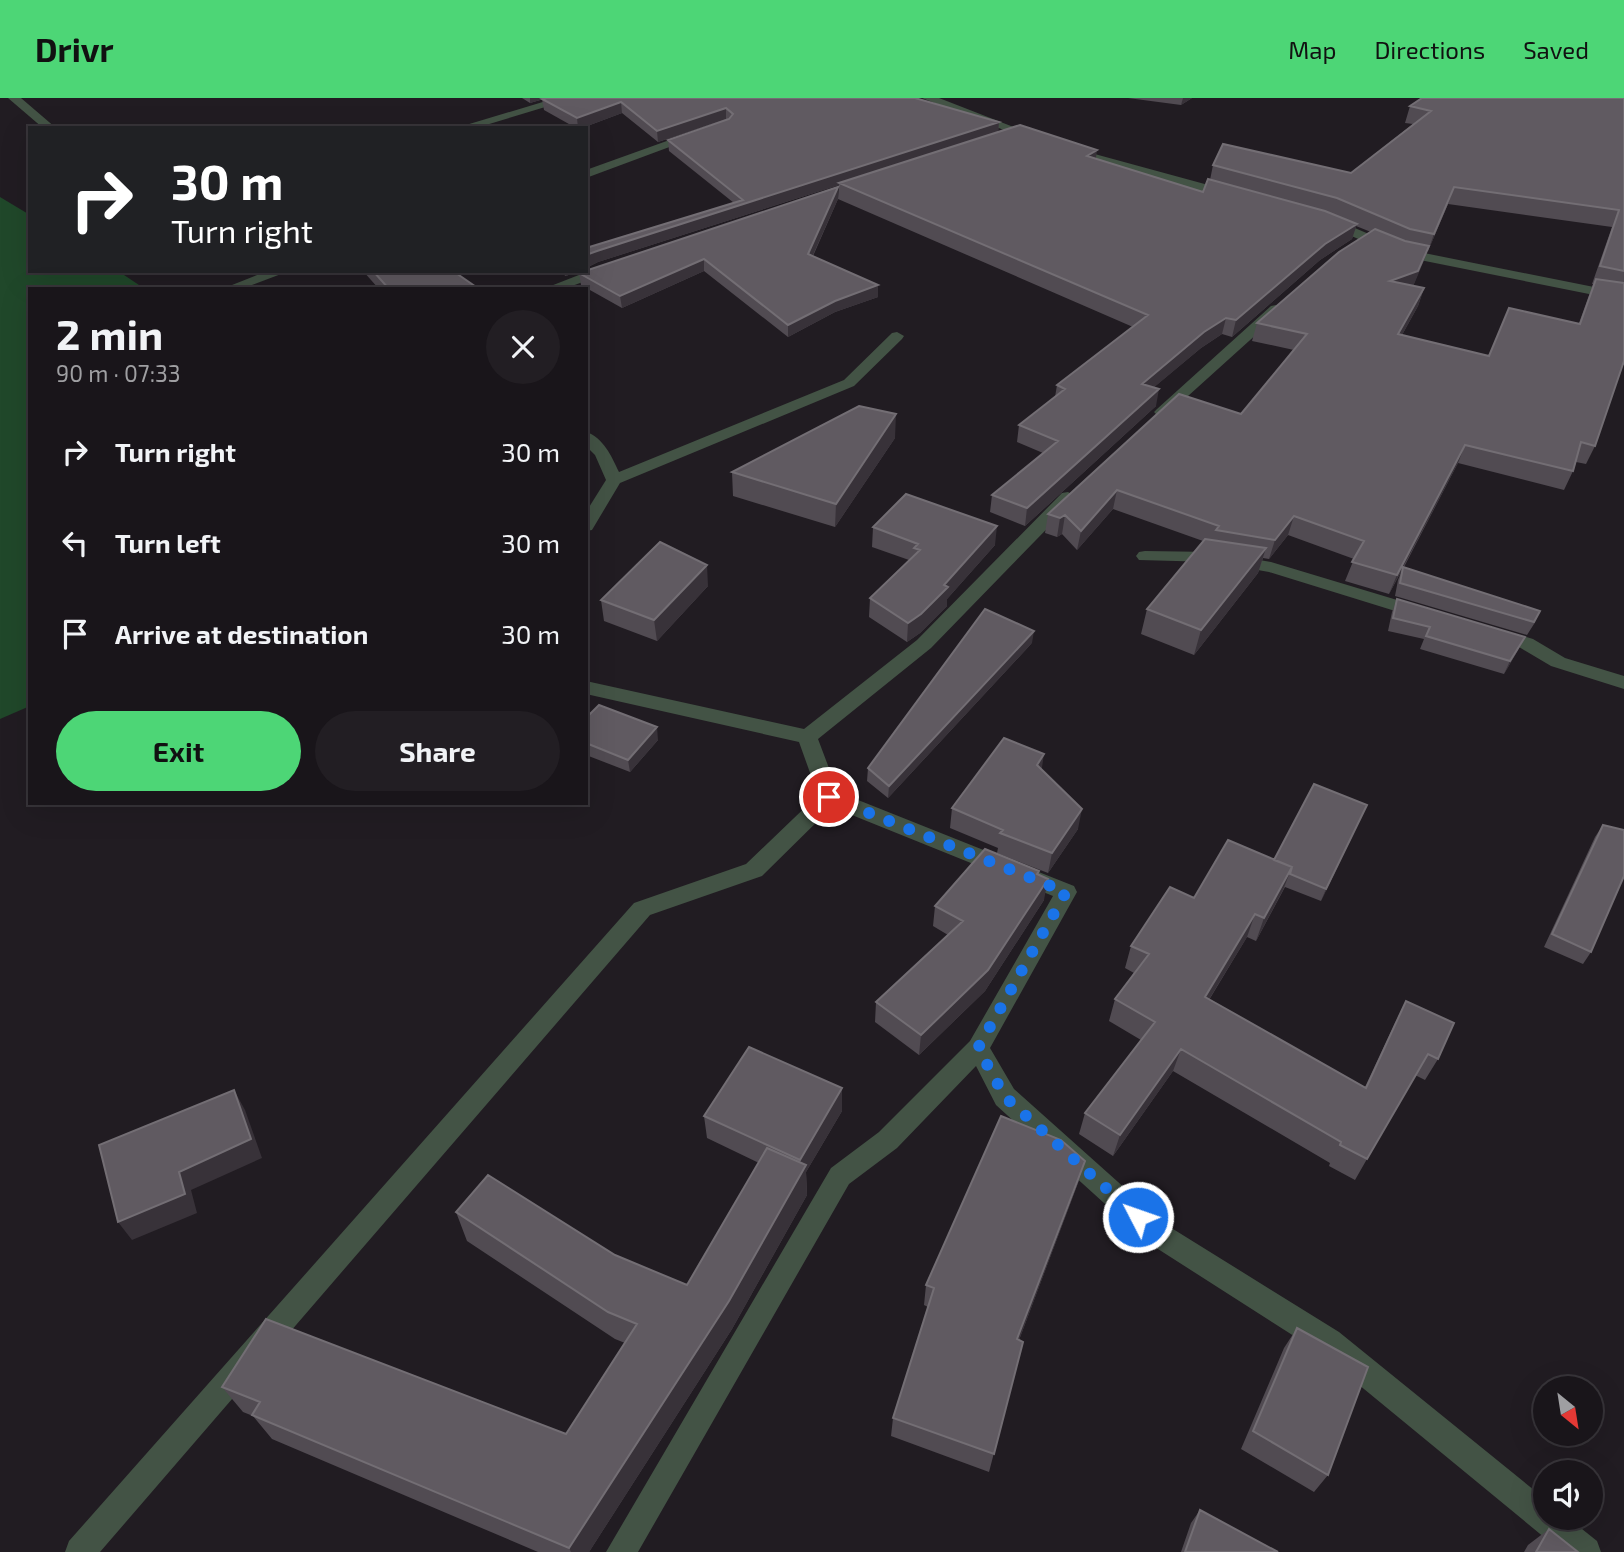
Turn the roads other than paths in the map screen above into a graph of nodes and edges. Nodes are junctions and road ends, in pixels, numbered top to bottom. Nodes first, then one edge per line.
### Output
1 (14, 98) edge
2 (569, 98) edge
3 (928, 98) edge
4 (48, 126) edge
5 (469, 126) edge
6 (1022, 132) junction
7 (700, 134) edge
8 (995, 141) edge
9 (588, 173) edge
10 (1249, 200) edge
11 (1314, 217) edge
12 (1369, 239) junction
13 (1348, 252) edge
14 (617, 265) edge
15 (275, 273) edge
16 (238, 284) edge
17 (556, 287) edge
18 (1291, 296) edge
19 (1624, 297) edge
20 (897, 336) dead end
21 (1148, 425) edge
22 (588, 439) edge
23 (614, 480) junction
24 (1076, 491) edge
25 (588, 523) edge
26 (1145, 556) dead end
27 (1436, 617) edge
28 (1474, 628) edge
29 (1624, 684) edge
30 (588, 687) edge
31 (807, 737) junction
32 (829, 797) junction
33 (978, 1048) junction
34 (80, 1552) edge
35 (621, 1552) edge
36 (1586, 1552) edge

1 - 4 street
2 - 5 street
3 - 6 street
6 - 8 street
6 - 10 street
7 - 9 street
11 - 12 street
12 - 13 street
12 - 19 street
14 - 17 street
15 - 16 street
18 - 21 street
20 - 23 street
22 - 23 street
23 - 25 street
24 - 31 street
26 - 27 street
28 - 29 street
30 - 31 street
31 - 32 street
32 - 33 street
32 - 34 street
33 - 35 street
33 - 36 street

